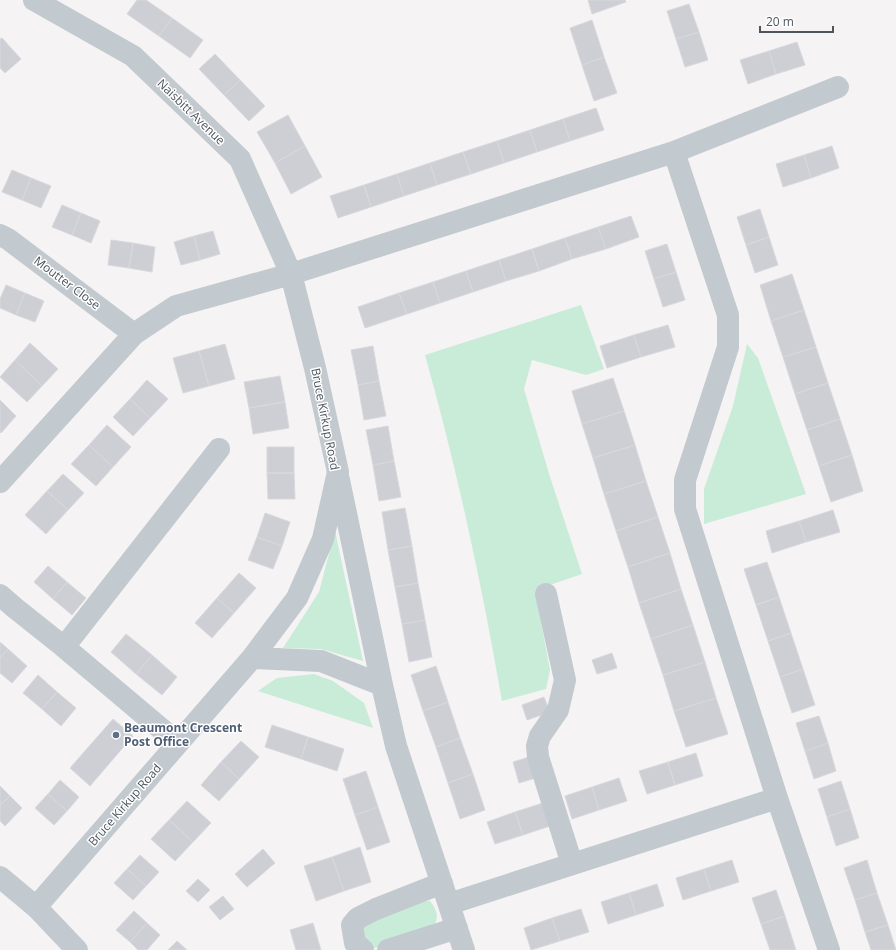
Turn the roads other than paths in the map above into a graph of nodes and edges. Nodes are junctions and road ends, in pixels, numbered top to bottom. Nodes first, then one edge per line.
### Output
1 (34, 0) edge
2 (838, 87) dead end
3 (674, 152) junction
4 (0, 235) edge
5 (291, 274) junction
6 (134, 334) junction
7 (219, 449) dead end
8 (338, 472) junction
9 (0, 482) edge
10 (546, 594) dead end
11 (0, 595) edge
12 (64, 647) junction
13 (252, 658) junction
14 (382, 685) junction
15 (178, 743) junction
16 (777, 798) junction
17 (572, 864) junction
18 (0, 877) edge
19 (442, 883) junction
20 (449, 904) junction
21 (36, 907) junction
22 (457, 928) junction
23 (77, 950) edge
24 (363, 950) edge
25 (388, 950) edge
26 (464, 950) edge
27 (829, 950) edge

1 - 5 street, Naisbitt Avenue
2 - 3 street
3 - 5 street
3 - 16 street
4 - 6 street, Moutter Close
5 - 6 street
5 - 8 street, Bruce Kirkup Road
6 - 9 street
7 - 12 street
8 - 13 street, Bruce Kirkup Road
8 - 14 street
10 - 17 street
11 - 12 street
12 - 15 street
13 - 14 street
13 - 15 street, Bruce Kirkup Road
14 - 19 street
15 - 21 street, Bruce Kirkup Road
16 - 17 street
16 - 27 street
17 - 20 street
18 - 21 street
19 - 20 street
19 - 24 street
20 - 22 street
21 - 23 street
22 - 25 street
22 - 26 street

